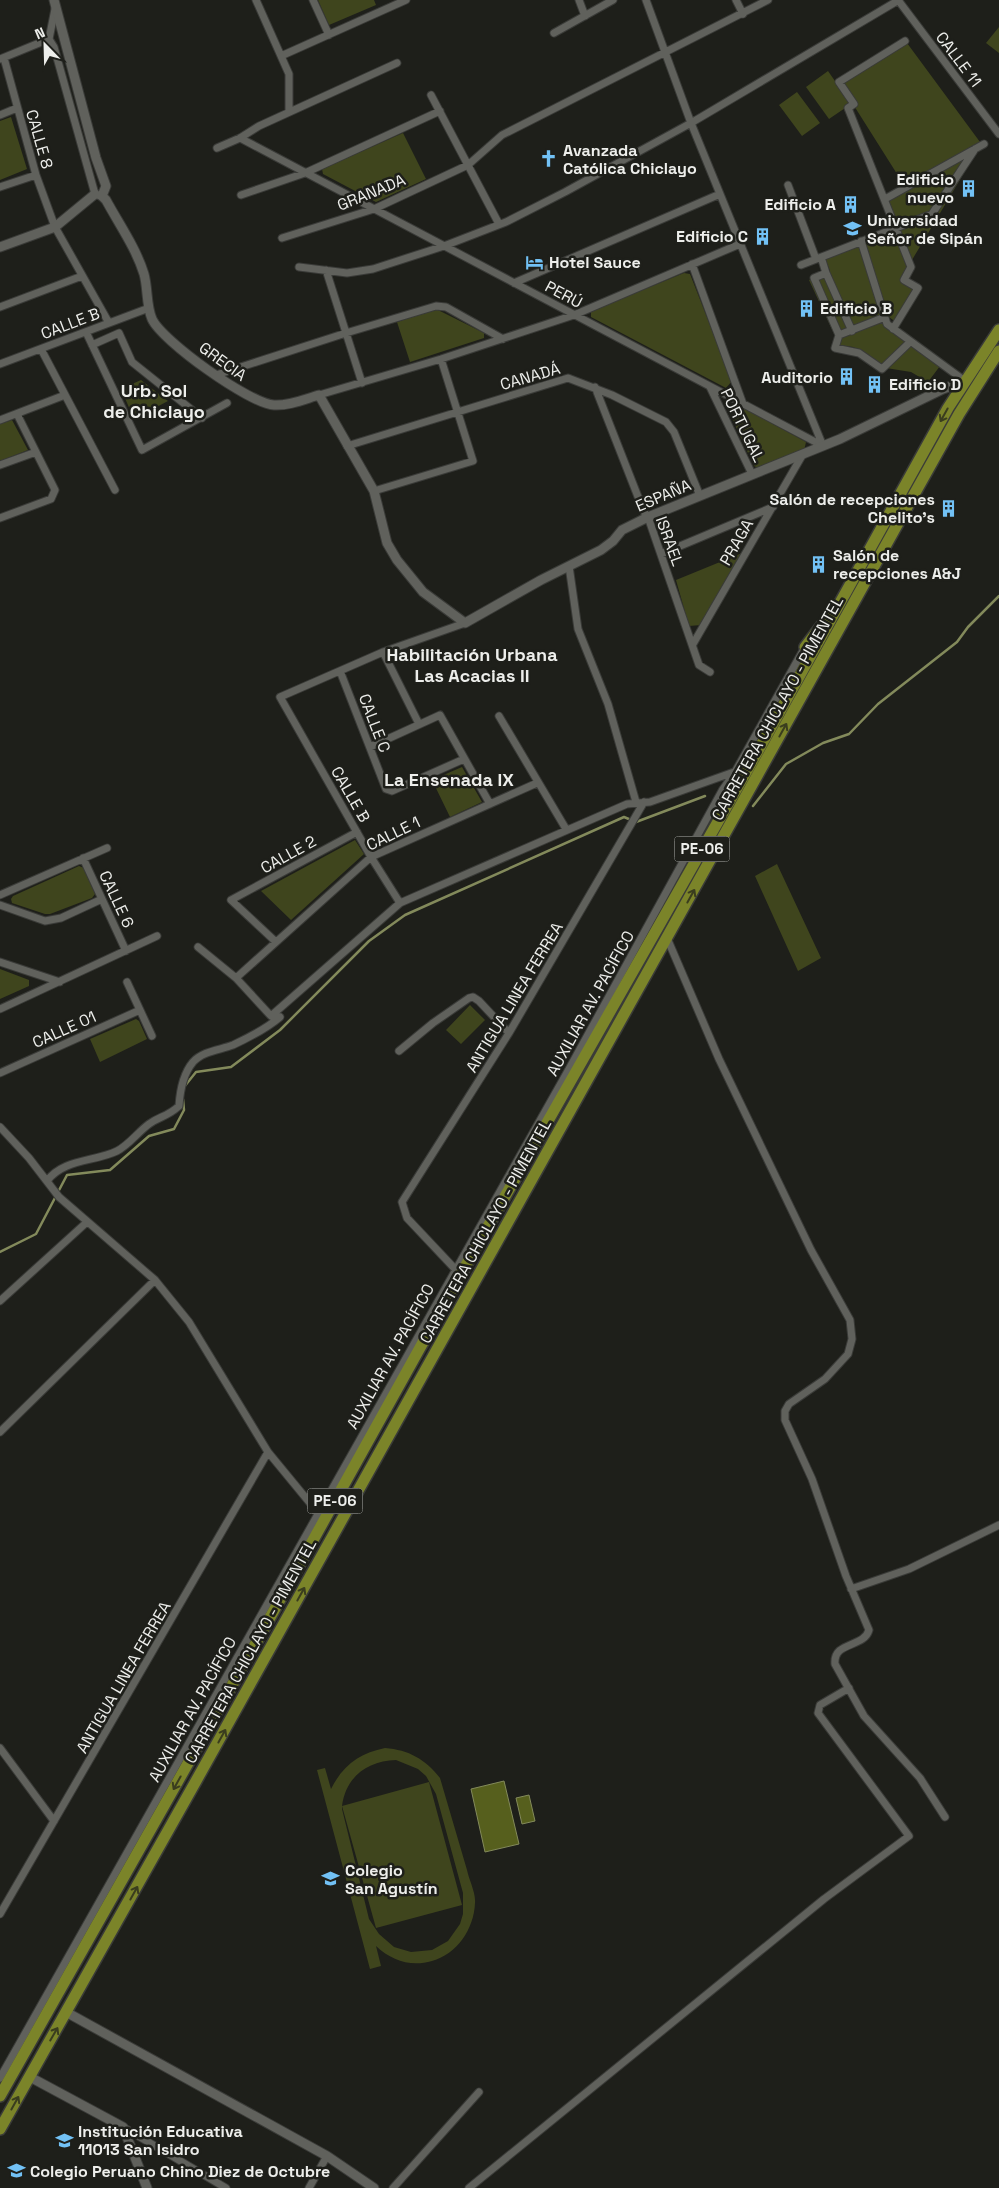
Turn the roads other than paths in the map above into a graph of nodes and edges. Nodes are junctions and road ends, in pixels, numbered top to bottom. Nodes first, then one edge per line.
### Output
1 (256, 0) edge
2 (313, 0) edge
3 (385, 0) edge
4 (406, 0) edge
5 (579, 0) edge
6 (613, 0) edge
7 (646, 0) edge
8 (736, 0) edge
9 (768, 0) edge
10 (899, 0) edge
11 (55, 4) edge
12 (389, 9) junction
13 (743, 14) junction
14 (585, 16) junction
15 (554, 33) dead end
16 (329, 35) junction
17 (49, 39) junction
18 (905, 40) dead end
19 (666, 52) junction
20 (281, 56) junction
21 (2, 59) edge
22 (396, 63) dead end
23 (431, 94) dead end
24 (17, 108) junction
25 (440, 111) junction
26 (289, 112) junction
27 (0, 115) edge
28 (691, 123) junction
29 (999, 134) edge
30 (240, 138) junction
31 (984, 144) dead end
32 (217, 148) dead end
33 (975, 149) junction
34 (468, 165) junction
35 (305, 173) junction
36 (36, 175) junction
37 (788, 185) dead end
38 (0, 187) edge
39 (720, 194) junction
40 (98, 195) junction
41 (241, 195) dead end
42 (885, 199) junction
43 (374, 209) junction
44 (499, 224) junction
45 (55, 227) junction
46 (897, 228) junction
47 (282, 238) dead end
48 (861, 242) junction
49 (740, 244) junction
50 (444, 246) junction
51 (0, 247) edge
52 (818, 258) junction
53 (692, 264) junction
54 (801, 265) dead end
55 (299, 268) dead end
56 (326, 270) junction
57 (826, 273) junction
58 (82, 276) junction
59 (514, 283) junction
60 (841, 305) junction
61 (0, 307) edge
62 (149, 308) junction
63 (829, 311) junction
64 (574, 314) junction
65 (885, 317) junction
66 (109, 323) junction
67 (894, 328) junction
68 (999, 330) edge
69 (852, 331) junction
70 (86, 332) junction
71 (346, 332) junction
72 (839, 335) junction
73 (503, 339) junction
74 (910, 342) junction
75 (92, 345) junction
76 (41, 349) junction
77 (999, 351) edge
78 (441, 359) junction
79 (0, 364) edge
80 (216, 374) junction
81 (965, 381) junction
82 (362, 383) junction
83 (595, 387) junction
84 (710, 387) junction
85 (65, 395) junction
86 (319, 395) junction
87 (227, 403) dead end
88 (743, 404) junction
89 (458, 411) junction
90 (16, 414) junction
91 (202, 418) junction
92 (0, 420) edge
93 (347, 446) junction
94 (823, 446) junction
95 (36, 452) junction
96 (804, 454) junction
97 (0, 465) edge
98 (752, 474) junction
99 (115, 490) dead end
100 (374, 491) junction
101 (700, 496) junction
102 (773, 507) junction
103 (648, 517) junction
104 (0, 518) edge
105 (661, 554) junction
106 (569, 566) junction
107 (852, 583) junction
108 (465, 623) junction
109 (693, 644) junction
110 (805, 647) joint
111 (383, 652) junction
112 (340, 671) junction
113 (710, 672) dead end
114 (280, 697) joint
115 (499, 716) dead end
116 (419, 724) junction
117 (370, 747) junction
118 (464, 759) junction
119 (749, 767) junction
120 (735, 772) junction
121 (537, 784) junction
122 (640, 802) junction
123 (490, 804) junction
124 (566, 829) junction
125 (357, 832) junction
126 (107, 848) dead end
127 (371, 857) junction
128 (83, 858) junction
129 (0, 896) edge
130 (102, 899) junction
131 (400, 903) junction
132 (0, 905) edge
133 (655, 932) junction
134 (157, 936) dead end
135 (667, 938) junction
136 (276, 942) junction
137 (198, 947) dead end
138 (126, 951) junction
139 (0, 962) edge
140 (236, 978) junction
141 (60, 982) junction
142 (127, 982) dead end
143 (0, 1009) edge
144 (140, 1010) junction
145 (280, 1017) dead end
146 (510, 1033) junction
147 (152, 1036) dead end
148 (399, 1051) dead end
149 (0, 1073) edge
150 (0, 1128) edge
151 (49, 1184) junction
152 (88, 1222) junction
153 (458, 1272) junction
154 (155, 1280) junction
155 (0, 1301) edge
156 (0, 1432) edge
157 (268, 1452) junction
158 (321, 1516) junction
159 (999, 1525) edge
160 (851, 1589) junction
161 (252, 1650) junction
162 (266, 1656) junction
163 (849, 1688) junction
164 (0, 1748) edge
165 (945, 1817) dead end
166 (54, 1821) junction
167 (0, 1914) edge
168 (66, 2012) junction
169 (15, 2070) junction
170 (30, 2076) junction
171 (1, 2087) edge
172 (479, 2092) dead end
173 (123, 2127) junction
174 (0, 2129) edge
175 (327, 2156) junction
176 (147, 2188) edge
177 (226, 2188) edge
178 (309, 2188) edge
179 (374, 2188) edge
180 (393, 2188) edge
181 (469, 2188) edge

1 - 20 street
2 - 16 street
3 - 12 street
4 - 12 street
5 - 14 street
6 - 14 street
7 - 19 street
8 - 13 street
9 - 13 street, GRANADA
10 - 28 street
10 - 29 street, CALLE 11
11 - 17 street
11 - 40 street
12 - 16 street
13 - 19 street, GRANADA
14 - 15 street
16 - 20 street
17 - 21 street
17 - 40 street
18 - 42 street
19 - 28 street
19 - 34 street, GRANADA
20 - 26 street
21 - 24 street, CALLE 8
22 - 26 street
23 - 25 street
24 - 27 street
24 - 36 street, CALLE 8
25 - 34 street
25 - 35 street
26 - 30 street
28 - 39 street
28 - 44 street
30 - 32 street
30 - 35 street, PERÚ
31 - 33 street
33 - 42 street
33 - 46 street
34 - 43 street, GRANADA
34 - 44 street
35 - 41 street
35 - 43 street, PERÚ
36 - 38 street
36 - 45 street, CALLE 8
37 - 52 street
39 - 49 street
39 - 59 street
40 - 45 street
40 - 62 street, GRECIA
42 - 46 street
43 - 47 street, GRANADA
43 - 50 street, PERÚ
44 - 50 street
45 - 51 street
45 - 58 street, CALLE 8
46 - 48 street
46 - 67 street
48 - 52 street
48 - 65 street
49 - 53 street
49 - 94 street
50 - 56 street
50 - 59 street, PERÚ
52 - 54 street
52 - 57 street
53 - 64 street
53 - 88 street
55 - 56 street
56 - 71 street
57 - 60 street
57 - 63 street
58 - 61 street
58 - 66 street, CALLE 8
59 - 64 street, PERÚ
60 - 63 street
60 - 69 street
62 - 66 street, CALLE B
62 - 80 street, GRECIA
63 - 72 street
64 - 73 street
64 - 84 street, PERÚ
65 - 67 street
65 - 69 street
66 - 70 street, CALLE B
67 - 74 street
68 - 81 main road, CARRETERA CHICLAYO - PIMENTEL / PE-06
69 - 72 street
70 - 75 street
70 - 76 street, CALLE B
71 - 73 street
71 - 80 street
71 - 82 street
72 - 74 street
73 - 78 street
74 - 81 street
75 - 91 street
75 - 91 street
76 - 79 street, CALLE B
76 - 85 street
135 -> 77 main road, CARRETERA CHICLAYO - PIMENTEL / PE-06
78 - 82 street
78 - 89 street
80 - 86 street, GRECIA
81 - 94 street, ESPAÑA
81 -> 107 main road, CARRETERA CHICLAYO - PIMENTEL / PE-06
82 - 86 street
83 - 89 street, CANADÁ
83 - 101 street, CANADÁ
83 - 103 street, ISRAEL
84 - 88 street, PERÚ
84 - 98 street, PORTUGAL
85 - 90 street
85 - 99 street
86 - 93 street
87 - 91 street
88 - 94 street, PERÚ
89 - 93 street, CANADÁ
89 - 100 street
90 - 92 street
90 - 95 street
93 - 100 street
94 - 96 street, ESPAÑA
95 - 97 street
95 - 104 street
96 - 98 street, ESPAÑA
96 - 102 street, PRAGA
98 - 101 street, ESPAÑA
100 - 108 street
101 - 103 street, ESPAÑA
102 - 105 street
102 - 109 street, PRAGA
103 - 105 street, ISRAEL
103 - 106 street, ESPAÑA
105 - 109 street, ISRAEL
106 - 108 street, ESPAÑA
106 - 122 street
107 - 110 main road
107 - 119 main road, CARRETERA CHICLAYO - PIMENTEL / PE-06
108 - 111 street, ESPAÑA
109 - 113 street, ISRAEL
110 - 120 street, AUXILIAR AV. PACÍFICO
111 - 112 street, ESPAÑA
111 - 116 street
112 - 114 street, ESPAÑA
112 - 117 street, CALLE C
114 - 125 street, CALLE B
115 - 121 street
116 - 117 street
116 - 118 street
117 - 118 street, CALLE C
118 - 123 street
119 - 120 street
119 - 133 main road, CARRETERA CHICLAYO - PIMENTEL / PE-06
120 - 122 street
120 - 153 street, AUXILIAR AV. PACÍFICO
121 - 123 street, CALLE 1
121 - 124 street
122 - 124 street
122 - 146 street, ANTIGUA LINEA FERREA
123 - 127 street, CALLE 1
124 - 131 street
125 - 127 street, CALLE B
125 - 136 street, CALLE 2
126 - 128 street
127 - 131 street, CALLE B
127 - 136 street, CALLE 1
128 - 129 street
128 - 130 street, CALLE 6
130 - 132 street
130 - 138 street, CALLE 6
131 - 140 street
133 - 135 main road
133 - 153 main road, CARRETERA CHICLAYO - PIMENTEL / PE-06
134 - 138 street
135 - 160 street
162 -> 135 main road, CARRETERA CHICLAYO - PIMENTEL / PE-06
136 - 140 street, CALLE 1
137 - 140 street
138 - 141 street
139 - 141 street
141 - 143 street
142 - 144 street
144 - 147 street
144 - 149 street, CALLE 01
145 - 151 street
146 - 148 street
146 - 153 street, ANTIGUA LINEA FERREA
150 - 151 street
151 - 152 street
152 - 154 street
152 - 155 street
153 - 158 main road, CARRETERA CHICLAYO - PIMENTEL / PE-06
154 - 156 street
154 - 157 street
157 - 158 street
157 - 166 street, ANTIGUA LINEA FERREA
158 - 161 main road, CARRETERA CHICLAYO - PIMENTEL / PE-06
158 - 171 street, AUXILIAR AV. PACÍFICO
159 - 160 street
160 - 163 street
161 - 162 main road
161 -> 169 main road, CARRETERA CHICLAYO - PIMENTEL / PE-06
168 -> 162 main road, CARRETERA CHICLAYO - PIMENTEL / PE-06
163 - 165 street
163 - 181 street
164 - 166 street
166 - 167 street, ANTIGUA LINEA FERREA
170 -> 168 main road, CARRETERA CHICLAYO - PIMENTEL / PE-06
168 - 175 street
169 - 170 main road
169 - 171 main road, CARRETERA CHICLAYO - PIMENTEL / PE-06
170 - 173 street
174 -> 170 main road, CARRETERA CHICLAYO - PIMENTEL / PE-06
172 - 180 street
173 - 176 street
173 - 177 street
175 - 178 street
175 - 179 street

